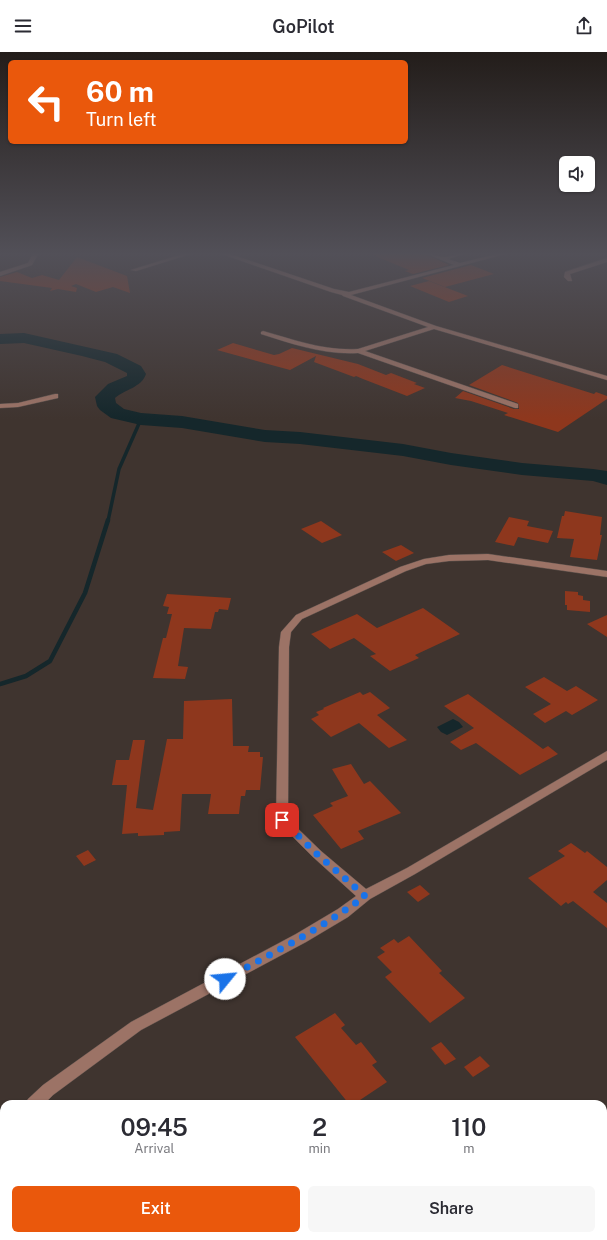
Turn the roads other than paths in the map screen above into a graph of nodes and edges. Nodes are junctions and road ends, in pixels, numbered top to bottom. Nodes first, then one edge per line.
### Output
1 (383, 308) edge
2 (434, 327) junction
3 (263, 333) dead end
4 (359, 351) junction
5 (607, 378) edge
6 (55, 396) dead end
7 (0, 406) edge
8 (515, 406) dead end
9 (607, 574) edge
10 (607, 755) edge
11 (365, 896) junction
12 (37, 1100) edge

1 - 2 street
2 - 4 street
2 - 5 street
3 - 4 street
4 - 8 street
6 - 7 street
9 - 11 street
10 - 11 street
11 - 12 street

